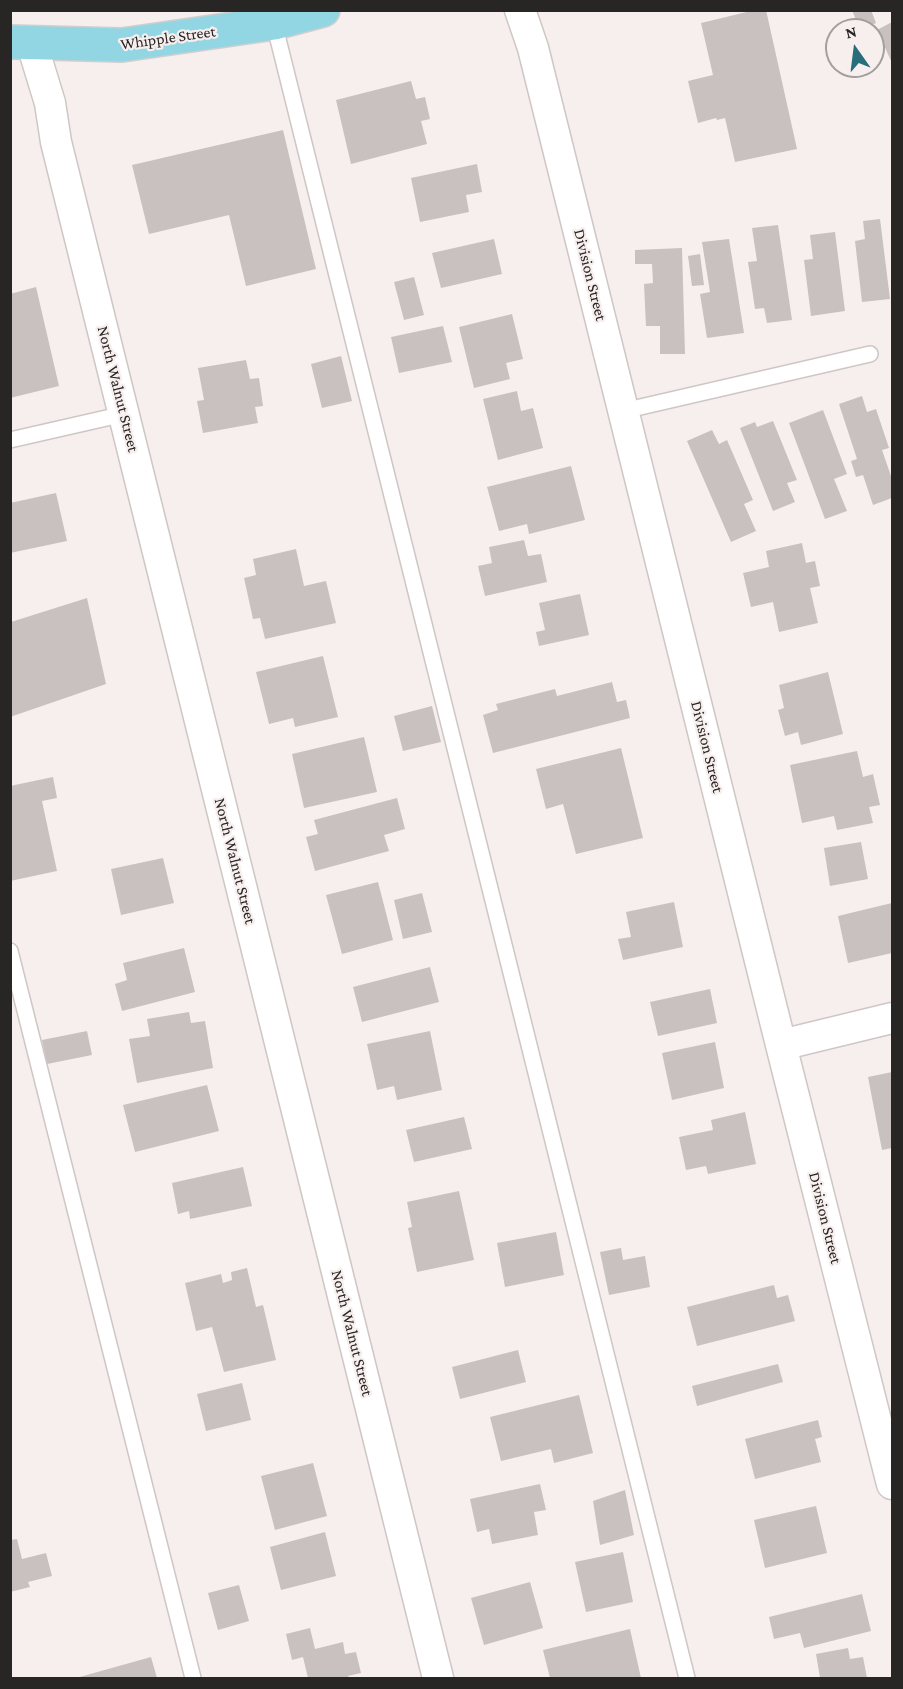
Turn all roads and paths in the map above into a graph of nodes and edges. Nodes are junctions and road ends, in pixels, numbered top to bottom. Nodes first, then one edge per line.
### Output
1 (323, 10) edge
2 (520, 10) edge
3 (274, 22) junction
4 (21, 43) edge
5 (870, 354) dead end
6 (623, 411) junction
7 (124, 414) junction
8 (10, 440) edge
9 (10, 951) edge
10 (892, 1018) edge
11 (781, 1045) junction
12 (892, 1484) edge
13 (193, 1678) edge
14 (438, 1678) edge
15 (687, 1678) edge

1 - 3 main road, Whipple Street
2 - 6 street, Division Street
3 - 4 main road, Whipple Street
3 - 15 lane
4 - 7 street, North Walnut Street
5 - 6 lane
6 - 11 street, Division Street
7 - 8 lane
7 - 14 street, North Walnut Street
9 - 13 lane
10 - 11 street
11 - 12 street, Division Street

